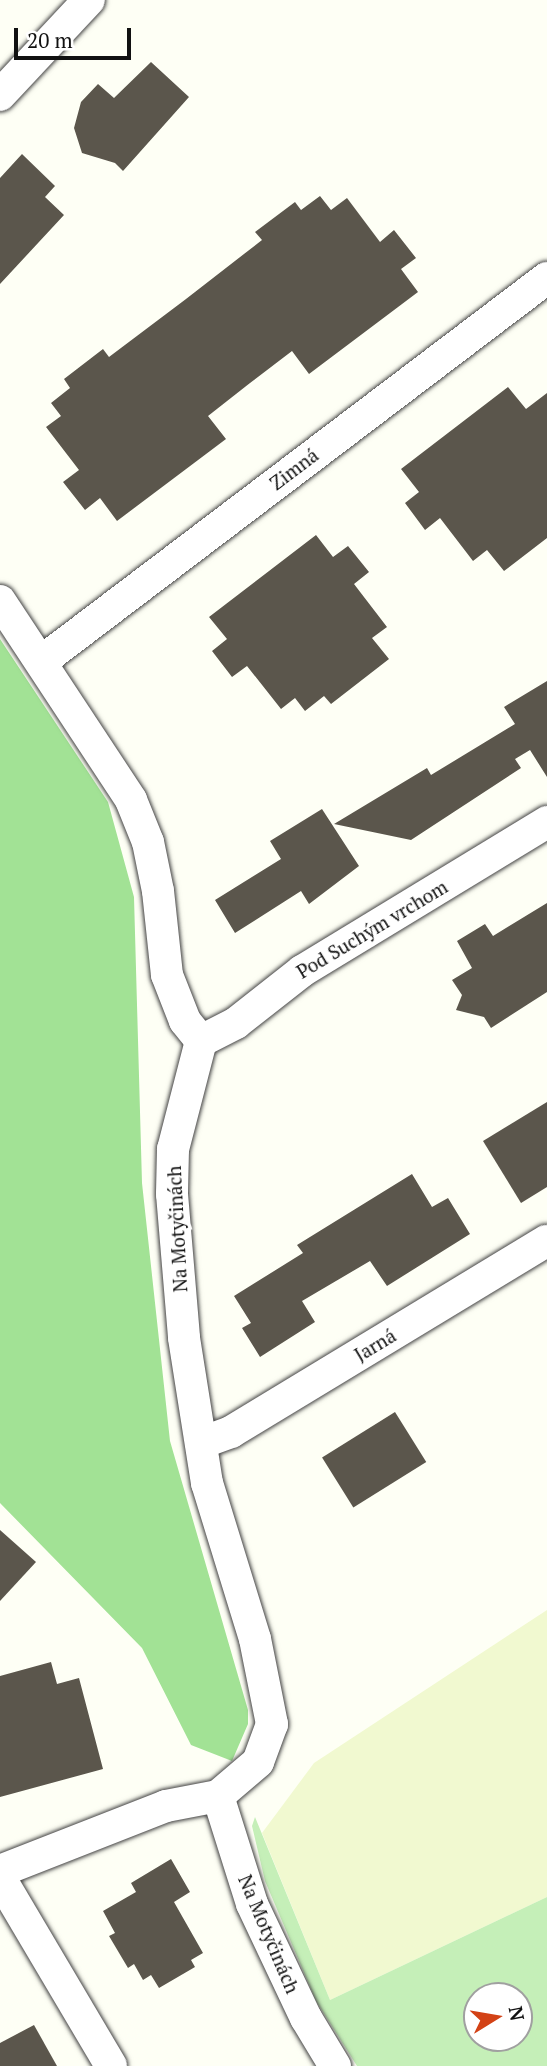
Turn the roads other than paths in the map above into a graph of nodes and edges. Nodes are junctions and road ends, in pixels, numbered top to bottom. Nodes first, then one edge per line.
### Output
1 (89, 0) edge
2 (0, 95) edge
3 (547, 278) edge
4 (0, 601) edge
5 (41, 662) junction
6 (547, 822) edge
7 (201, 1041) junction
8 (547, 1241) edge
9 (201, 1443) junction
10 (218, 1796) junction
11 (0, 1871) edge
12 (0, 1878) edge
13 (111, 2066) edge
14 (335, 2066) edge

1 - 2 street
3 - 5 street, Zimná
4 - 5 street
5 - 7 street
6 - 7 street, Pod Suchým vrchom
7 - 9 street, Na Motyčinách
8 - 9 street, Jarná
9 - 10 street, Na Motyčinách
10 - 11 street, Na Motyčinách
10 - 14 street, Na Motyčinách
12 - 13 street

